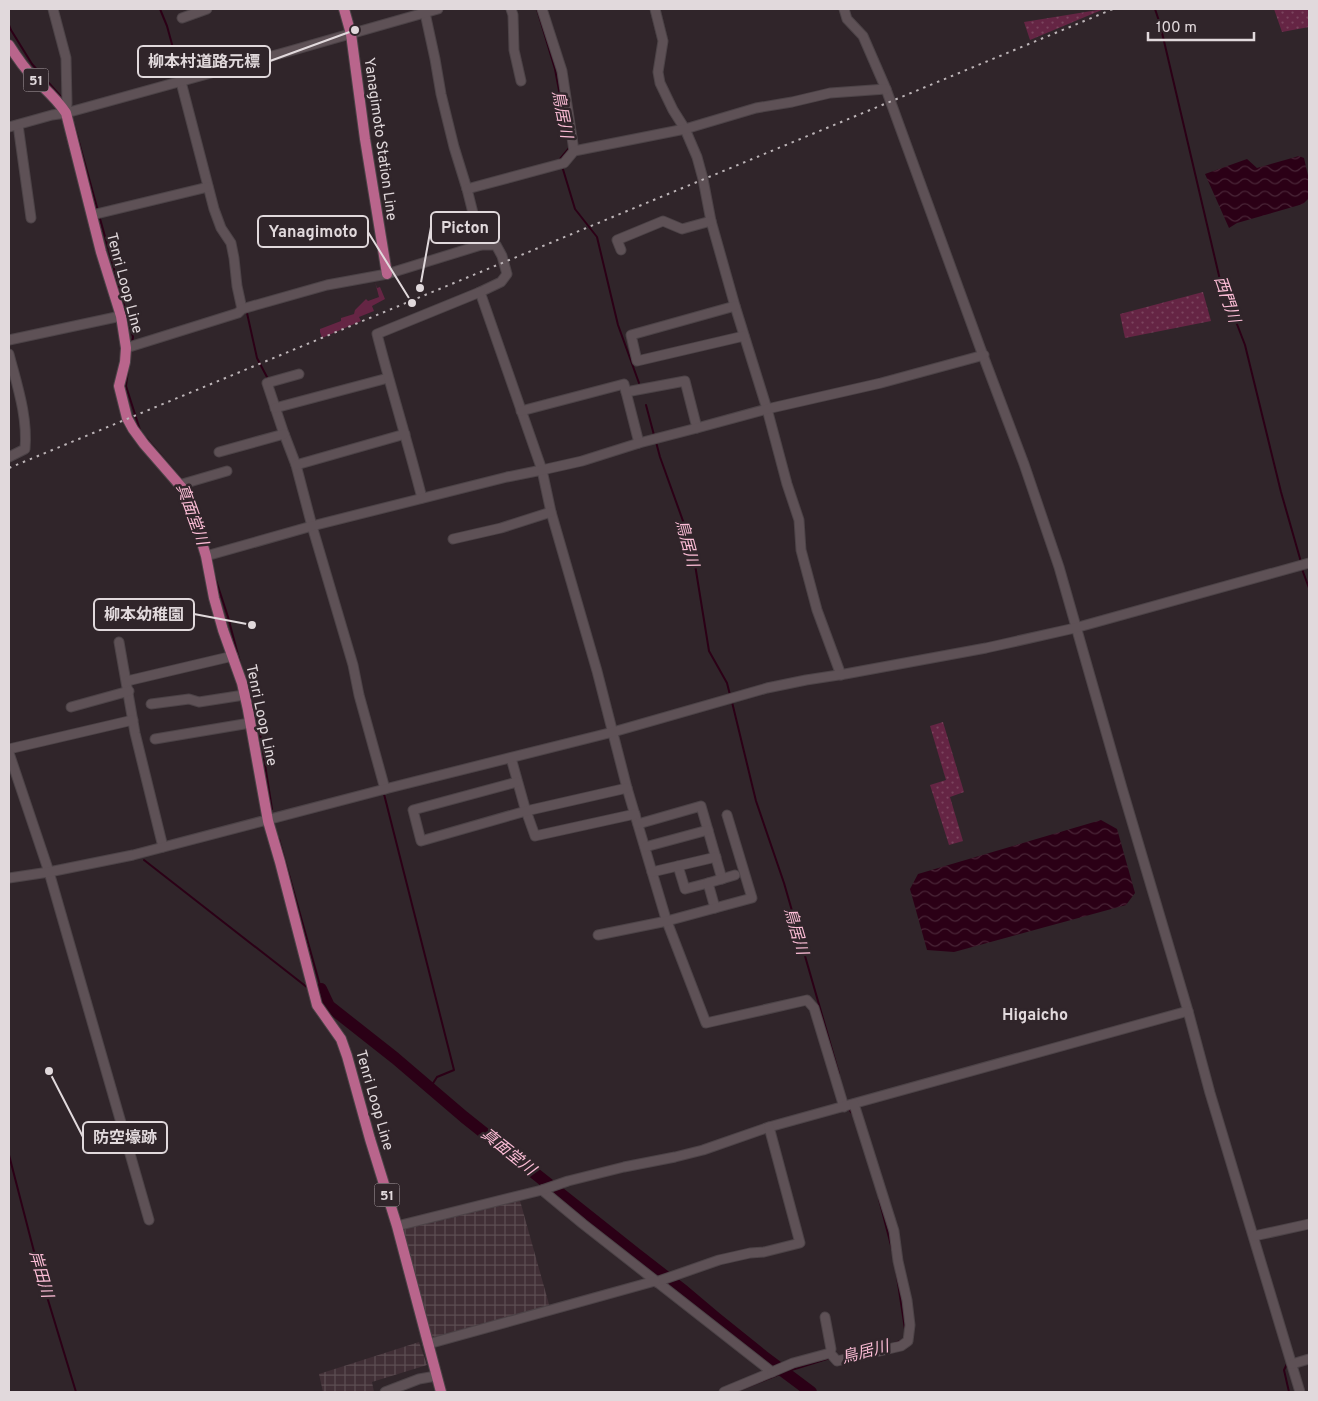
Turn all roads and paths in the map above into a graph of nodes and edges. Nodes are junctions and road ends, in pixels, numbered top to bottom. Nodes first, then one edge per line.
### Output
1 (53, 9) edge
2 (207, 9) edge
3 (344, 9) edge
4 (438, 9) edge
5 (511, 9) edge
6 (542, 9) edge
7 (656, 9) edge
8 (844, 9) edge
9 (425, 13) junction
10 (182, 18) dead end
11 (351, 34) junction
12 (9, 45) edge
13 (521, 81) dead end
14 (181, 82) junction
15 (886, 89) junction
16 (66, 113) junction
17 (18, 125) junction
18 (9, 127) edge
19 (685, 129) junction
20 (574, 151) junction
21 (208, 187) junction
22 (467, 189) junction
23 (92, 215) junction
24 (31, 218) dead end
25 (711, 221) junction
26 (481, 245) junction
27 (621, 250) dead end
28 (387, 274) junction
29 (480, 292) junction
30 (735, 306) junction
31 (242, 309) junction
32 (121, 316) junction
33 (744, 336) junction
34 (9, 340) edge
35 (126, 348) junction
36 (9, 354) edge
37 (984, 355) junction
38 (299, 374) dead end
39 (388, 378) junction
40 (626, 392) junction
41 (275, 408) junction
42 (767, 409) junction
43 (521, 411) junction
44 (697, 428) junction
45 (284, 434) junction
46 (405, 434) junction
47 (639, 443) junction
48 (219, 452) dead end
49 (9, 457) edge
50 (296, 465) junction
51 (542, 470) junction
52 (227, 471) dead end
53 (179, 485) junction
54 (422, 498) junction
55 (552, 512) junction
56 (312, 526) junction
57 (453, 539) dead end
58 (206, 556) junction
59 (1303, 564) edge
60 (1075, 628) junction
61 (119, 642) dead end
62 (233, 656) junction
63 (841, 675) junction
64 (127, 681) junction
65 (129, 691) junction
66 (244, 694) junction
67 (151, 704) dead end
68 (71, 707) dead end
69 (133, 720) junction
70 (250, 723) junction
71 (613, 732) junction
72 (155, 739) dead end
73 (9, 749) edge
74 (9, 753) edge
75 (511, 758) junction
76 (517, 782) junction
77 (627, 788) junction
78 (385, 789) junction
79 (526, 811) junction
80 (727, 815) dead end
81 (636, 819) junction
82 (268, 821) junction
83 (708, 830) junction
84 (163, 847) junction
85 (645, 847) junction
86 (716, 856) junction
87 (678, 866) junction
88 (49, 872) junction
89 (652, 872) junction
90 (735, 875) dead end
91 (9, 878) edge
92 (722, 879) junction
93 (708, 883) junction
94 (715, 908) junction
95 (667, 921) junction
96 (598, 935) dead end
97 (1188, 1011) junction
98 (854, 1104) junction
99 (844, 1107) junction
100 (768, 1127) junction
101 (543, 1189) junction
102 (149, 1220) dead end
103 (1309, 1224) edge
104 (397, 1226) junction
105 (1254, 1236) junction
106 (657, 1281) junction
107 (825, 1317) dead end
108 (428, 1344) junction
109 (830, 1353) junction
110 (1309, 1359) edge
111 (1292, 1364) junction
112 (773, 1372) junction
113 (436, 1376) junction
114 (385, 1392) edge
115 (441, 1392) edge
116 (724, 1392) edge
117 (1300, 1392) edge

1 - 16 street
2 - 10 street
3 - 11 main road, Yanagimoto Station Line
4 - 9 street
5 - 13 street
6 - 20 street
7 - 19 street
8 - 15 street
9 - 11 street
9 - 22 street
11 - 14 street
11 - 28 main road, Yanagimoto Station Line
12 - 16 main road, Tenri Loop Line / 51
14 - 16 street
14 - 21 street
15 - 19 street
15 - 37 street
16 - 17 street
16 - 23 main road, Tenri Loop Line / 51
17 - 18 street
17 - 24 street
19 - 20 street
19 - 25 street
20 - 22 street
21 - 23 street
21 - 31 street
22 - 26 street
23 - 32 main road, Tenri Loop Line / 51
25 - 27 street
25 - 30 street
26 - 28 street
26 - 29 street
28 - 31 street
29 - 39 street
29 - 43 street
30 - 33 street
30 - 33 street
31 - 35 street
32 - 34 street
32 - 35 main road, Tenri Loop Line / 51
33 - 42 street
35 - 53 main road, Tenri Loop Line / 51
36 - 49 street
37 - 42 street
37 - 60 street
38 - 41 street
39 - 41 street
39 - 46 street
40 - 43 street
40 - 44 street
40 - 47 street
41 - 45 street
42 - 44 street
42 - 63 street
43 - 51 street
44 - 47 street
45 - 48 street
45 - 50 street
46 - 50 street
46 - 54 street
47 - 51 street
50 - 56 street
51 - 54 street
51 - 55 street
52 - 53 street
53 - 58 main road, Tenri Loop Line / 51
54 - 56 street
55 - 57 street
55 - 71 street
56 - 58 street
56 - 78 street
58 - 62 main road, Tenri Loop Line / 51
59 - 60 street
60 - 63 street
60 - 97 street
61 - 64 street
62 - 64 street
62 - 66 main road, Tenri Loop Line / 51
63 - 71 street
64 - 65 street
65 - 68 street
65 - 69 street
66 - 67 street
66 - 70 main road, Tenri Loop Line / 51
69 - 73 street
69 - 84 street
70 - 72 street
70 - 82 main road, Tenri Loop Line / 51
71 - 75 street
71 - 77 street
74 - 88 street
75 - 76 street
75 - 78 street
76 - 79 street
76 - 79 street
77 - 79 street
77 - 81 street
78 - 82 street
79 - 81 street
80 - 94 street
81 - 83 street
81 - 85 street
82 - 84 street
82 - 104 main road, Tenri Loop Line / 51
83 - 85 street
83 - 86 street
84 - 88 street
85 - 89 street
86 - 87 street
86 - 92 street
87 - 89 street
87 - 93 street
88 - 91 street
88 - 102 street
89 - 95 street
90 - 92 street
92 - 93 street
93 - 94 street
94 - 95 street
95 - 96 street
95 - 99 street
97 - 98 street
97 - 105 street
98 - 99 street
98 - 109 street
99 - 100 street
100 - 101 street
100 - 106 street
101 - 104 street
101 - 106 street
103 - 105 street
104 - 108 main road, Tenri Loop Line / 51
105 - 111 street
106 - 108 street
106 - 112 street
107 - 109 street
108 - 113 main road, Tenri Loop Line / 51
109 - 112 street
110 - 111 street
111 - 117 street
112 - 116 street
113 - 114 street
113 - 115 main road, Tenri Loop Line / 51

